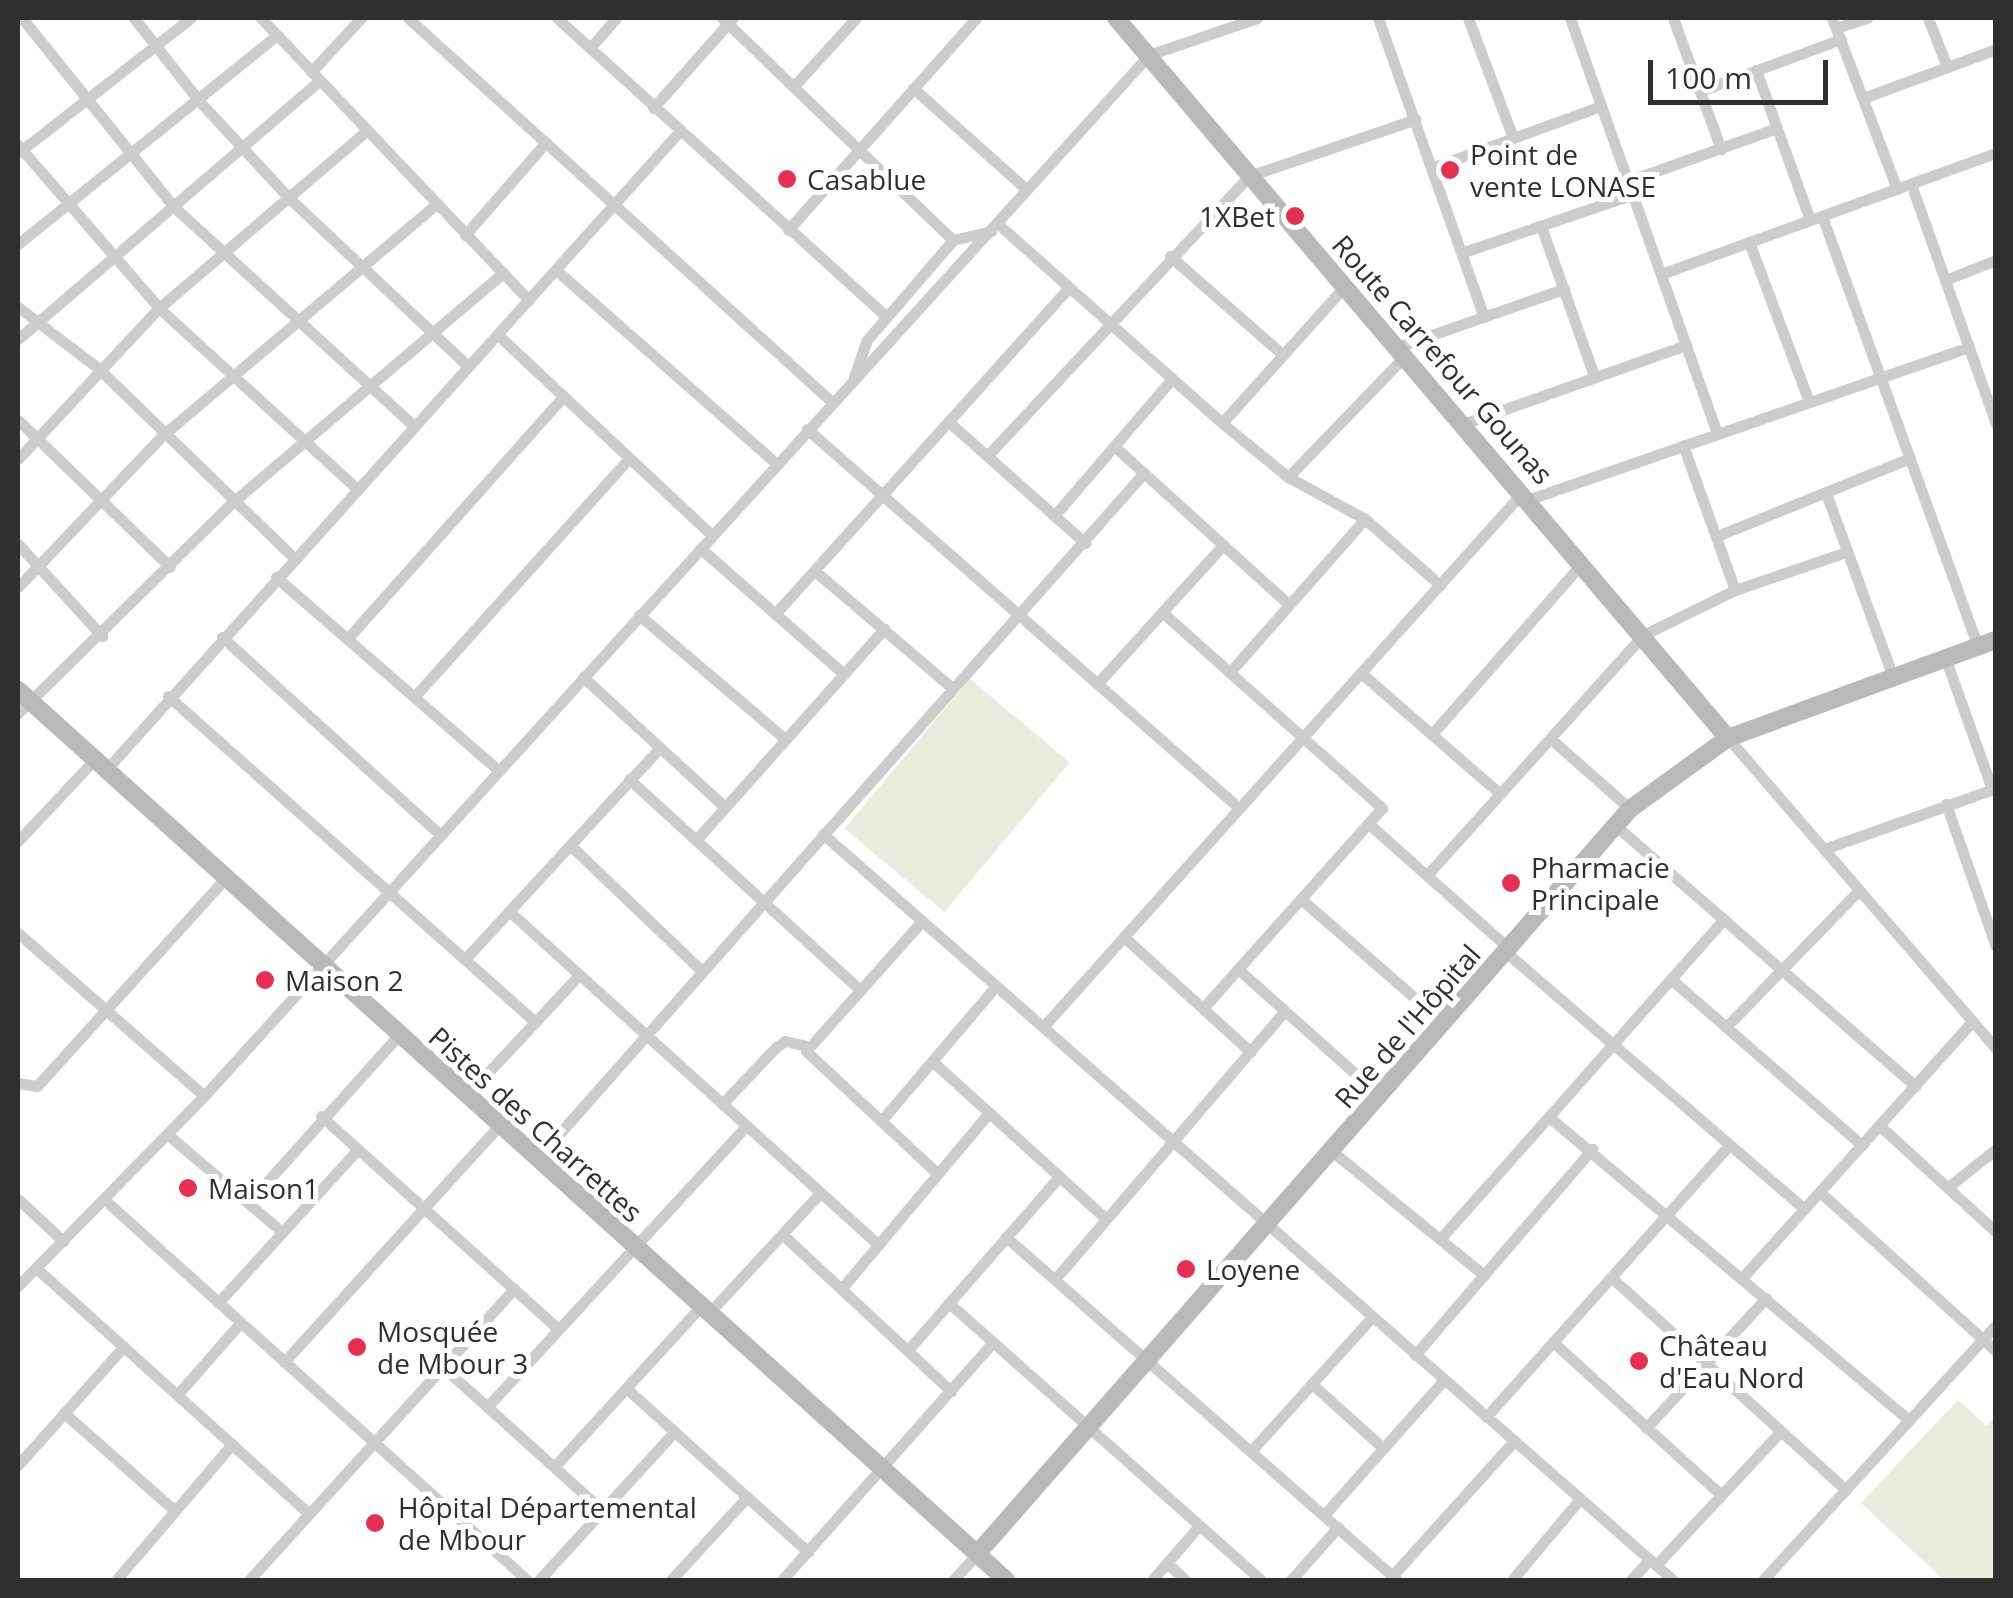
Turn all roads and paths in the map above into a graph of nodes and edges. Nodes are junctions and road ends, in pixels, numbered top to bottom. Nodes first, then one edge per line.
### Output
1 (22, 18) edge
2 (134, 18) edge
3 (191, 18) edge
4 (261, 18) edge
5 (362, 18) edge
6 (408, 18) edge
7 (556, 18) edge
8 (616, 18) edge
9 (856, 18) edge
10 (976, 18) edge
11 (1116, 18) edge
12 (1256, 18) edge
13 (1378, 18) edge
14 (1468, 18) edge
15 (1570, 18) edge
16 (1673, 18) edge
17 (1867, 18) edge
18 (1928, 18) edge
19 (728, 19) edge
20 (1836, 28) edge
21 (277, 36) junction
22 (155, 46) junction
23 (590, 48) junction
24 (1996, 49) edge
25 (1148, 55) junction
26 (1947, 67) junction
27 (1756, 70) junction
28 (316, 77) junction
29 (794, 86) junction
30 (913, 88) junction
31 (1700, 91) junction
32 (1863, 98) junction
33 (85, 100) junction
34 (199, 101) junction
35 (1601, 106) junction
36 (653, 108) junction
37 (1416, 118) junction
38 (1777, 128) junction
39 (366, 131) junction
40 (679, 132) junction
41 (1512, 138) junction
42 (546, 142) junction
43 (241, 146) junction
44 (858, 148) junction
45 (19, 150) edge
46 (1721, 150) junction
47 (1996, 154) edge
48 (129, 155) junction
49 (1434, 166) junction
50 (1249, 176) junction
51 (1911, 184) junction
52 (1026, 188) junction
53 (1630, 188) junction
54 (1897, 189) junction
55 (289, 198) junction
56 (615, 202) junction
57 (64, 203) junction
58 (435, 205) junction
59 (173, 206) junction
60 (1816, 218) junction
61 (1541, 226) junction
62 (994, 228) junction
63 (788, 230) junction
64 (465, 235) junction
65 (954, 240) junction
66 (1749, 242) junction
67 (18, 244) edge
68 (1464, 252) junction
69 (111, 254) junction
70 (224, 255) junction
71 (1170, 256) junction
72 (1996, 260) edge
73 (364, 266) junction
74 (556, 270) junction
75 (504, 273) junction
76 (1661, 274) junction
77 (1945, 280) junction
78 (917, 282) junction
79 (1345, 286) junction
80 (1068, 289) junction
81 (1564, 289) junction
82 (933, 295) junction
83 (529, 300) junction
84 (18, 307) edge
85 (159, 308) junction
86 (886, 317) junction
87 (1484, 317) junction
88 (36, 321) junction
89 (295, 322) junction
90 (1109, 322) junction
91 (436, 331) junction
92 (498, 335) junction
93 (18, 338) edge
94 (1686, 344) junction
95 (1968, 346) junction
96 (1401, 352) junction
97 (1283, 355) junction
98 (468, 366) junction
99 (98, 369) junction
100 (230, 376) junction
101 (1594, 376) junction
102 (1880, 377) junction
103 (1172, 379) junction
104 (853, 381) junction
105 (367, 387) junction
106 (563, 398) junction
107 (832, 402) junction
108 (1809, 402) junction
109 (18, 420) edge
110 (950, 423) junction
111 (1222, 423) junction
112 (1463, 424) junction
113 (1996, 424) edge
114 (414, 425) junction
115 (807, 429) junction
116 (1717, 434) junction
117 (163, 435) junction
118 (38, 436) junction
119 (302, 443) junction
120 (1114, 446) junction
121 (1683, 446) junction
122 (988, 455) junction
123 (628, 458) junction
124 (1910, 458) junction
125 (18, 459) edge
126 (776, 463) junction
127 (1143, 474) junction
128 (1288, 477) junction
129 (356, 488) junction
130 (1826, 493) junction
131 (886, 496) junction
132 (1525, 496) junction
133 (100, 499) junction
134 (234, 501) junction
135 (1054, 516) junction
136 (1365, 520) junction
137 (712, 535) junction
138 (1717, 536) junction
139 (1085, 543) junction
140 (18, 544) edge
141 (1223, 545) junction
142 (700, 548) junction
143 (1846, 552) junction
144 (294, 558) junction
145 (1582, 563) junction
146 (37, 565) junction
147 (170, 566) junction
148 (816, 572) junction
149 (276, 577) junction
150 (1440, 585) junction
151 (18, 587) edge
152 (1734, 590) junction
153 (1287, 604) junction
154 (1162, 612) junction
155 (1017, 613) junction
156 (775, 614) junction
157 (639, 615) junction
158 (884, 629) junction
159 (1644, 634) junction
160 (102, 636) junction
161 (222, 637) junction
162 (348, 638) junction
163 (1987, 643) edge
164 (1946, 660) junction
165 (1230, 672) junction
166 (1361, 673) junction
167 (844, 674) junction
168 (1894, 676) junction
169 (583, 677) junction
170 (1097, 684) junction
171 (951, 687) junction
172 (168, 696) junction
173 (415, 696) junction
174 (22, 702) edge
175 (1432, 734) junction
176 (1303, 737) junction
177 (1728, 738) junction
178 (1551, 739) junction
179 (785, 740) junction
180 (660, 748) junction
181 (99, 766) junction
182 (498, 770) junction
183 (628, 779) junction
184 (1994, 788) edge
185 (1500, 794) junction
186 (1946, 804) junction
187 (725, 808) junction
188 (1240, 808) junction
189 (1630, 809) junction
190 (1370, 824) junction
191 (1615, 825) junction
192 (440, 834) junction
193 (823, 834) junction
194 (696, 840) junction
195 (18, 841) edge
196 (570, 845) junction
197 (1824, 849) junction
198 (1426, 875) junction
199 (224, 880) junction
200 (1859, 890) junction
201 (389, 892) junction
202 (1300, 899) junction
203 (763, 902) junction
204 (509, 911) junction
205 (1724, 919) junction
206 (922, 921) junction
207 (18, 933) edge
208 (1124, 936) junction
209 (1996, 946) edge
210 (1510, 952) junction
211 (465, 959) junction
212 (320, 967) junction
213 (1238, 969) junction
214 (1781, 969) junction
215 (702, 971) junction
216 (580, 975) junction
217 (1672, 980) junction
218 (996, 986) junction
219 (860, 990) junction
220 (1202, 1008) junction
221 (107, 1011) junction
222 (1286, 1012) junction
223 (536, 1022) junction
224 (1972, 1022) junction
225 (1445, 1024) junction
226 (1043, 1027) junction
227 (1726, 1027) junction
228 (646, 1035) junction
229 (397, 1037) junction
230 (1612, 1044) junction
231 (1993, 1044) edge
232 (806, 1046) junction
233 (1251, 1052) junction
234 (932, 1061) junction
235 (18, 1082) edge
236 (1915, 1086) junction
237 (204, 1096) junction
238 (465, 1097) junction
239 (1381, 1097) junction
240 (722, 1104) junction
241 (989, 1113) junction
242 (322, 1116) junction
243 (1549, 1117) junction
244 (881, 1121) junction
245 (746, 1126) junction
246 (1880, 1126) junction
247 (498, 1127) junction
248 (168, 1134) junction
249 (1173, 1142) junction
250 (1862, 1145) junction
251 (1727, 1147) junction
252 (358, 1149) junction
253 (1592, 1149) junction
254 (1996, 1149) edge
255 (1333, 1152) junction
256 (535, 1160) junction
257 (938, 1174) junction
258 (1059, 1177) junction
259 (1948, 1187) junction
260 (820, 1193) junction
261 (1821, 1193) junction
262 (18, 1200) edge
263 (106, 1200) junction
264 (248, 1203) junction
265 (424, 1208) junction
266 (1804, 1209) junction
267 (1667, 1214) junction
268 (1106, 1219) junction
269 (1268, 1225) junction
270 (282, 1232) junction
271 (1996, 1232) edge
272 (782, 1234) junction
273 (1006, 1238) junction
274 (1440, 1240) junction
275 (63, 1242) junction
276 (878, 1245) junction
277 (633, 1247) junction
278 (36, 1268) junction
279 (1484, 1276) junction
280 (1611, 1277) junction
281 (1055, 1278) junction
282 (1742, 1278) junction
283 (18, 1286) edge
284 (842, 1288) junction
285 (514, 1289) junction
286 (1766, 1298) junction
287 (218, 1303) junction
288 (949, 1303) junction
289 (704, 1310) junction
290 (1372, 1316) junction
291 (240, 1323) junction
292 (1996, 1325) edge
293 (558, 1329) junction
294 (1982, 1339) junction
295 (993, 1342) junction
296 (1553, 1342) junction
297 (124, 1346) junction
298 (908, 1350) junction
299 (1996, 1351) edge
300 (1416, 1355) junction
301 (1150, 1358) junction
302 (284, 1362) junction
303 (1706, 1363) junction
304 (443, 1367) junction
305 (1444, 1380) junction
306 (1312, 1384) junction
307 (626, 1388) junction
308 (951, 1392) junction
309 (177, 1394) junction
310 (487, 1407) junction
311 (64, 1414) junction
312 (1486, 1417) junction
313 (1909, 1420) junction
314 (1646, 1428) junction
315 (1088, 1429) junction
316 (1781, 1431) junction
317 (674, 1432) junction
318 (1514, 1441) junction
319 (374, 1443) junction
320 (232, 1444) junction
321 (1383, 1448) junction
322 (1252, 1450) junction
323 (18, 1465) edge
324 (554, 1467) junction
325 (883, 1470) junction
326 (1846, 1490) junction
327 (1721, 1496) junction
328 (746, 1497) junction
329 (1580, 1500) junction
330 (176, 1510) junction
331 (603, 1511) junction
332 (309, 1514) junction
333 (1324, 1515) junction
334 (1199, 1526) junction
335 (1338, 1527) junction
336 (808, 1552) junction
337 (977, 1554) junction
338 (1653, 1562) junction
339 (1166, 1564) junction
340 (1395, 1578) edge
341 (675, 1579) edge
342 (1517, 1579) edge
343 (116, 1580) edge
344 (249, 1580) edge
345 (527, 1580) edge
346 (540, 1580) edge
347 (782, 1580) edge
348 (952, 1580) edge
349 (1006, 1580) edge
350 (1152, 1580) edge
351 (1186, 1580) edge
352 (1261, 1580) edge
353 (1291, 1580) edge
354 (1631, 1580) edge
355 (1673, 1580) edge
356 (1764, 1580) edge

1 - 33 street
2 - 22 street
3 - 22 street
4 - 21 street
5 - 28 street
6 - 42 street
7 - 23 street
8 - 23 street
9 - 29 street
10 - 30 street
11 - 25 main road, Route Carrefour Gounas
12 - 25 street
13 - 37 street
14 - 41 street
15 - 35 street
16 - 31 street
17 - 20 street
18 - 26 street
19 - 29 street
19 - 36 street
20 - 27 street
20 - 32 street
21 - 28 street
21 - 34 street
22 - 33 street
22 - 34 street
23 - 36 street
24 - 26 street
25 - 50 main road, Route Carrefour Gounas
25 - 52 street
26 - 32 street
27 - 31 street
27 - 38 street
28 - 39 street
28 - 43 street
29 - 44 street
30 - 44 street
30 - 52 street
31 - 46 street
32 - 54 street
33 - 45 street
33 - 48 street
34 - 43 street
34 - 48 street
35 - 41 street
35 - 53 street
36 - 40 street
37 - 49 street
37 - 50 street
38 - 46 street
38 - 60 street
39 - 55 street
39 - 58 street
40 - 56 street
40 - 63 street
41 - 49 street
42 - 56 street
42 - 64 street
43 - 55 street
43 - 59 street
44 - 63 street
44 - 65 street
45 - 57 street
46 - 53 street
47 - 51 street
48 - 57 street
48 - 59 street
49 - 68 street
50 - 71 street
50 - 79 main road, Route Carrefour Gounas
51 - 54 street
51 - 77 street
52 - 62 street
53 - 61 street
53 - 76 street
54 - 60 street
55 - 70 street
55 - 73 street
56 - 74 street
56 - 107 street
57 - 67 street
57 - 69 street
58 - 64 street
58 - 73 street
59 - 69 street
59 - 70 street
60 - 66 street
60 - 102 street
61 - 68 street
61 - 81 street
62 - 65 street
62 - 80 street
62 - 82 street
63 - 86 street
64 - 75 street
65 - 78 street
66 - 76 street
66 - 108 street
68 - 87 street
69 - 85 street
69 - 88 street
70 - 85 street
70 - 89 street
71 - 90 street
71 - 97 street
72 - 77 street
73 - 89 street
73 - 91 street
74 - 83 street
74 - 126 street
75 - 83 street
75 - 91 street
76 - 94 street
77 - 95 street
78 - 82 street
78 - 86 street
79 - 96 main road, Route Carrefour Gounas
79 - 97 street
80 - 90 street
80 - 110 street
81 - 87 street
81 - 101 street
82 - 104 street
83 - 92 street
84 - 88 street
85 - 99 street
85 - 100 street
86 - 104 street
87 - 96 street
88 - 93 street
88 - 99 street
89 - 100 street
89 - 105 street
90 - 103 street
90 - 122 street
91 - 98 street
91 - 105 street
92 - 98 street
92 - 106 street
94 - 101 street
94 - 116 street
95 - 102 street
95 - 113 street
96 - 112 main road, Route Carrefour Gounas
96 - 128 street
97 - 111 street
98 - 114 street
99 - 117 street
99 - 118 street
100 - 117 street
100 - 119 street
101 - 112 street
102 - 108 street
102 - 124 street
103 - 111 street
103 - 120 street
104 - 107 street
105 - 114 street
105 - 119 street
106 - 123 street
106 - 162 street
107 - 115 street
108 - 116 street
109 - 118 street
110 - 122 street
110 - 131 street
111 - 128 street
112 - 132 main road, Route Carrefour Gounas
114 - 129 street
115 - 126 street
115 - 131 street
116 - 121 street
117 - 133 street
117 - 134 street
118 - 125 street
118 - 133 street
119 - 129 street
119 - 134 street
120 - 127 street
120 - 135 street
121 - 132 street
121 - 138 street
122 - 135 street
123 - 137 street
123 - 173 street
124 - 130 street
124 - 163 street
126 - 137 street
127 - 139 street
127 - 141 street
128 - 136 street
129 - 144 street
130 - 138 street
130 - 143 street
131 - 148 street
131 - 155 street
132 - 145 main road, Route Carrefour Gounas
132 - 150 street
133 - 146 street
133 - 147 street
134 - 144 street
134 - 147 street
135 - 139 street
136 - 150 street
136 - 153 street
137 - 142 street
138 - 152 street
139 - 155 street
140 - 146 street
141 - 153 street
141 - 154 street
142 - 156 street
142 - 157 street
143 - 152 street
143 - 168 street
144 - 149 street
145 - 159 main road, Route Carrefour Gounas
145 - 175 street
146 - 151 street
146 - 160 street
147 - 160 street
148 - 156 street
148 - 158 street
149 - 161 street
149 - 162 street
150 - 166 street
152 - 159 street
153 - 165 street
154 - 165 street
154 - 170 street
155 - 170 street
155 - 171 street
156 - 167 street
157 - 169 street
157 - 179 street
158 - 167 street
158 - 171 street
159 - 177 main road, Route Carrefour Gounas
159 - 178 street
160 - 174 street
161 - 172 street
161 - 192 street
162 - 173 street
163 - 164 main road, Rue de l'Hôpital
164 - 168 main road, Rue de l'Hôpital
164 - 184 street
165 - 176 street
166 - 175 street
166 - 176 street
167 - 179 street
168 - 177 main road, Rue de l'Hôpital
169 - 180 street
169 - 182 street
170 - 188 street
171 - 193 street
172 - 181 street
172 - 201 street
173 - 182 street
174 - 181 main road, Pistes des Charrettes
175 - 185 street
176 - 188 street
176 - 190 street
177 - 189 main road, Rue de l'Hôpital
177 - 197 street
178 - 185 street
178 - 189 street
179 - 187 street
180 - 183 street
180 - 187 street
181 - 195 street
181 - 199 main road, Pistes des Charrettes
182 - 192 street
183 - 194 street
183 - 196 street
184 - 186 street
185 - 198 street
186 - 197 street
186 - 209 street
187 - 194 street
188 - 208 street
189 - 191 main road, Rue de l'Hôpital
190 - 198 street
190 - 202 street
191 - 205 street
191 - 210 main road, Rue de l'Hôpital
192 - 201 street
193 - 203 street
193 - 206 street
194 - 203 street
196 - 204 street
196 - 215 street
197 - 200 street
198 - 210 street
199 - 212 main road, Pistes des Charrettes
199 - 221 street
200 - 214 street
200 - 224 street
201 - 211 street
201 - 212 street
202 - 213 street
202 - 225 street
203 - 215 street
203 - 219 street
204 - 211 street
204 - 216 street
205 - 214 street
205 - 217 street
206 - 218 street
206 - 219 street
207 - 221 street
208 - 220 street
208 - 226 street
210 - 225 main road, Rue de l'Hôpital
210 - 230 street
211 - 223 street
212 - 229 main road, Pistes des Charrettes
212 - 237 street
213 - 220 street
213 - 222 street
214 - 227 street
214 - 236 street
215 - 228 street
216 - 223 street
216 - 228 street
217 - 227 street
217 - 230 street
218 - 226 street
218 - 234 street
219 - 232 street
220 - 233 street
221 - 235 street
221 - 237 street
222 - 233 street
222 - 239 street
223 - 238 street
224 - 231 street
224 - 236 street
225 - 239 main road, Rue de l'Hôpital
226 - 249 street
227 - 250 street
228 - 240 street
228 - 256 street
229 - 238 main road, Pistes des Charrettes
229 - 242 street
230 - 243 street
230 - 251 street
232 - 240 street
232 - 244 street
233 - 249 street
234 - 241 street
234 - 244 street
236 - 246 street
237 - 248 street
238 - 247 main road, Pistes des Charrettes
239 - 255 main road, Rue de l'Hôpital
240 - 245 street
241 - 257 street
241 - 258 street
242 - 252 street
242 - 264 street
243 - 253 street
243 - 274 street
244 - 257 street
245 - 260 street
245 - 277 street
246 - 250 street
246 - 259 street
247 - 256 main road, Pistes des Charrettes
247 - 265 street
248 - 263 street
248 - 264 street
249 - 268 street
249 - 269 street
250 - 261 street
251 - 266 street
251 - 267 street
252 - 265 street
252 - 270 street
253 - 267 street
253 - 279 street
254 - 259 street
255 - 269 main road, Rue de l'Hôpital
255 - 274 street
256 - 277 main road, Pistes des Charrettes
257 - 276 street
258 - 268 street
258 - 273 street
259 - 271 street
260 - 272 street
260 - 276 street
261 - 266 street
261 - 294 street
262 - 275 street
263 - 275 street
263 - 287 street
264 - 270 street
265 - 285 street
265 - 302 street
266 - 282 street
267 - 280 street
267 - 282 street
268 - 281 street
269 - 290 street
269 - 301 main road, Rue de l'Hôpital
270 - 287 street
272 - 284 street
272 - 289 street
273 - 281 street
273 - 288 street
274 - 279 street
275 - 278 street
276 - 284 street
277 - 289 main road, Pistes des Charrettes
277 - 293 street
278 - 283 street
278 - 297 street
279 - 300 street
280 - 296 street
280 - 303 street
281 - 301 street
282 - 286 street
284 - 298 street
285 - 293 street
285 - 304 street
286 - 303 street
286 - 313 street
287 - 291 street
288 - 295 street
288 - 298 street
289 - 307 street
289 - 325 main road, Pistes des Charrettes
290 - 300 street
290 - 306 street
291 - 302 street
291 - 309 street
292 - 294 street
293 - 310 street
294 - 299 street
294 - 313 street
295 - 308 street
295 - 315 street
296 - 312 street
296 - 314 street
297 - 309 street
297 - 311 street
298 - 308 street
300 - 305 street
301 - 315 main road, Rue de l'Hôpital
301 - 322 street
302 - 319 street
303 - 314 street
303 - 316 street
304 - 310 street
304 - 319 street
305 - 312 street
305 - 321 street
306 - 321 street
306 - 322 street
307 - 317 street
307 - 324 street
308 - 325 street
309 - 320 street
310 - 324 street
311 - 323 street
311 - 330 street
312 - 318 street
313 - 326 street
314 - 327 street
315 - 334 street
315 - 337 main road, Rue de l'Hôpital
316 - 326 street
316 - 327 street
317 - 328 street
317 - 331 street
318 - 329 street
318 - 340 street
319 - 332 street
319 - 345 street
320 - 330 street
320 - 332 street
321 - 333 street
322 - 333 street
324 - 331 street
325 - 336 street
325 - 337 main road, Pistes des Charrettes
326 - 356 street
327 - 338 street
328 - 336 street
328 - 341 street
329 - 338 street
329 - 342 street
330 - 343 street
331 - 346 street
332 - 344 street
333 - 335 street
334 - 339 street
334 - 352 street
335 - 340 street
335 - 353 street
336 - 347 street
337 - 348 street, Rue de l'Hôpital
337 - 349 main road, Pistes des Charrettes
338 - 354 street
338 - 355 street
339 - 350 street
339 - 351 street

